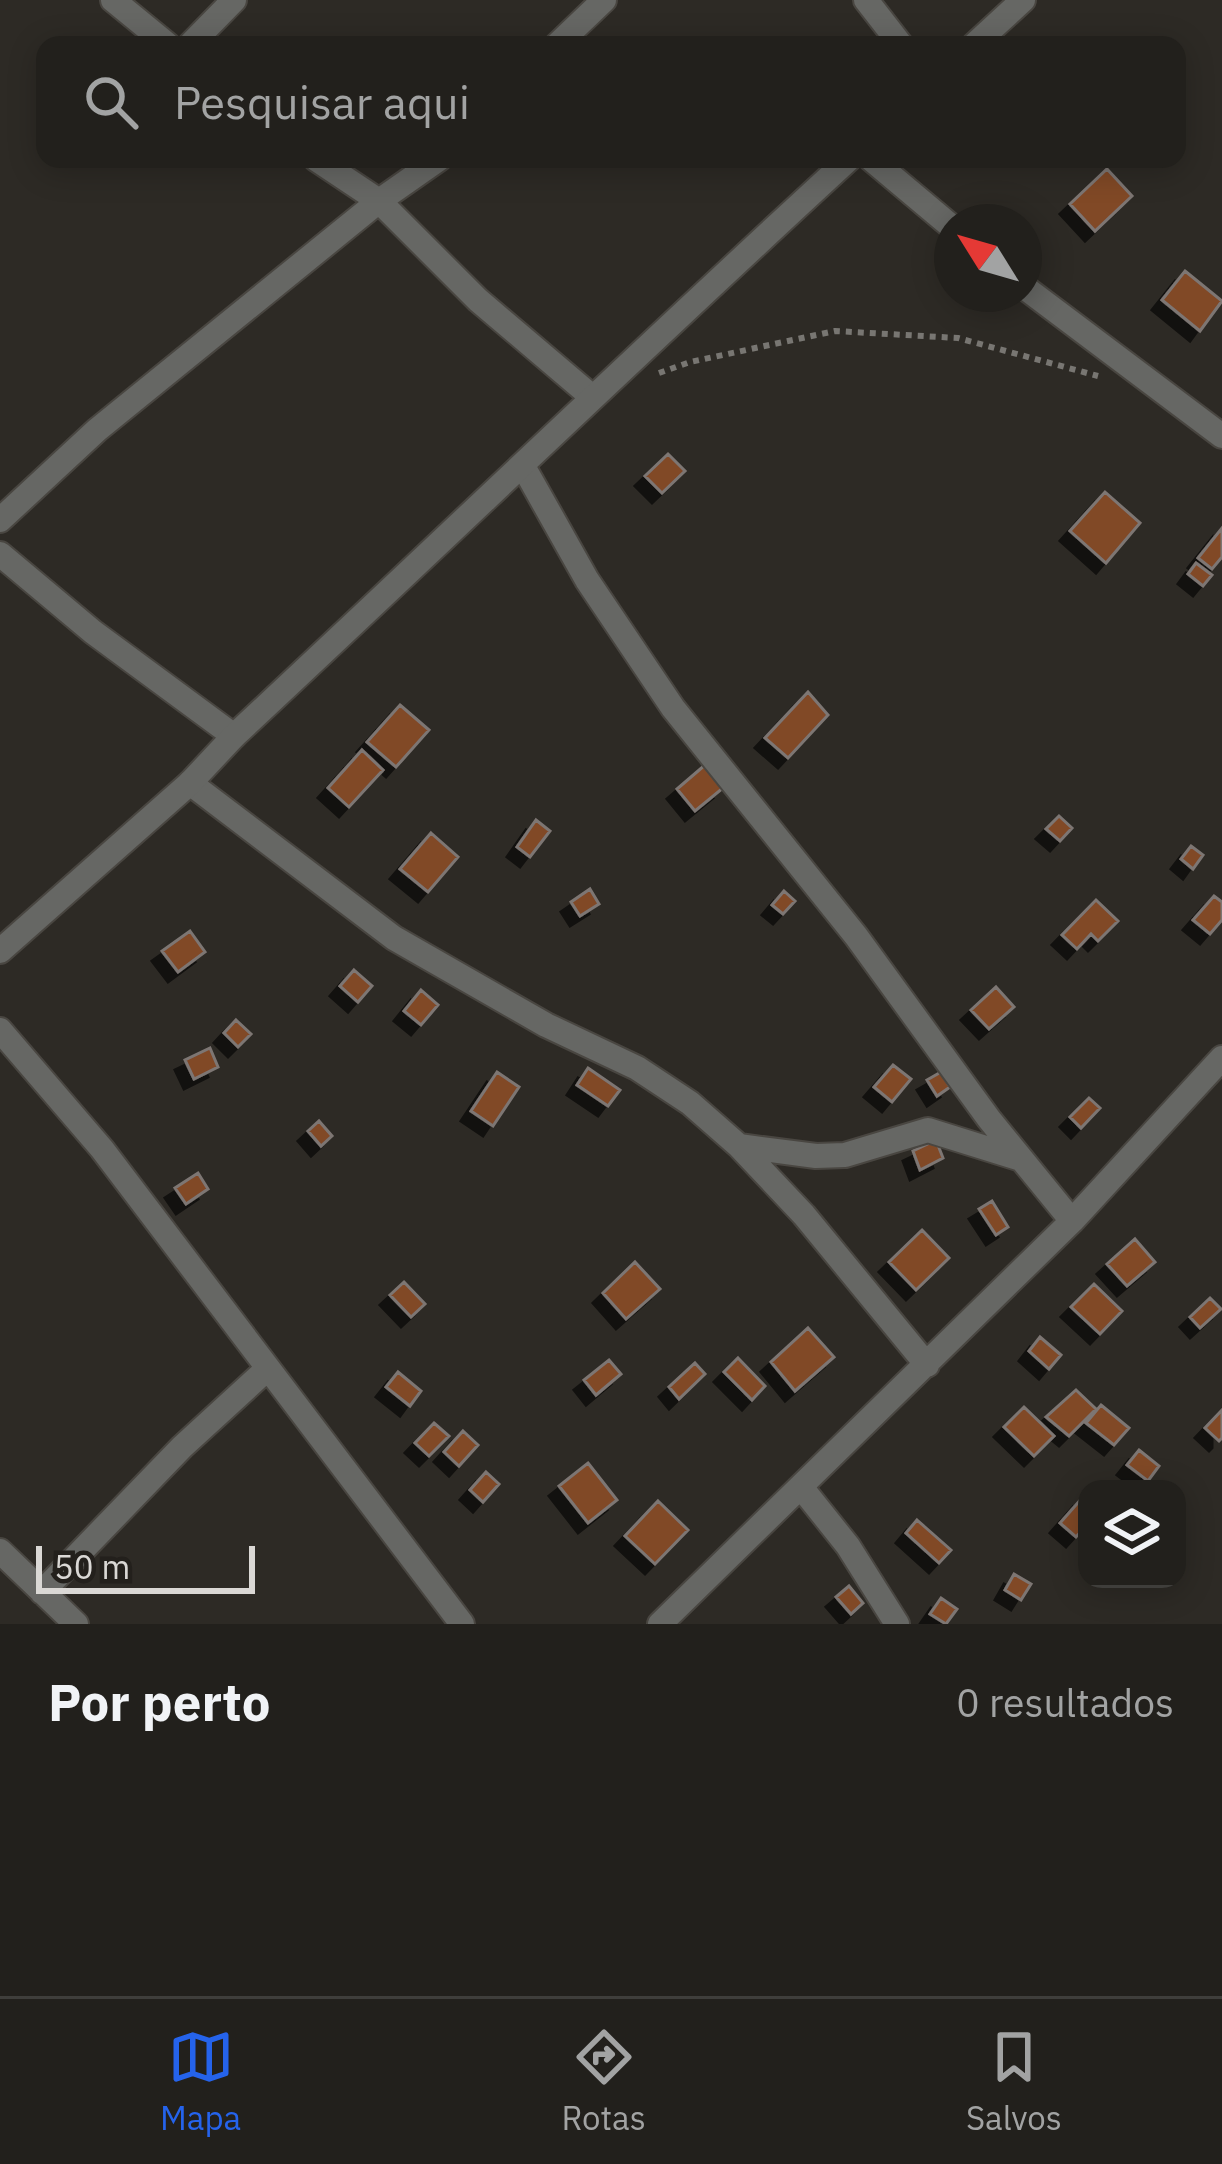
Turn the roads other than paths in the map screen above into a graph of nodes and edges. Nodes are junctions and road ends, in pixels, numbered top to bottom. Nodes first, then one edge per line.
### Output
1 (113, 0) edge
2 (233, 0) edge
3 (604, 0) edge
4 (866, 0) edge
5 (1023, 0) edge
6 (157, 36) edge
7 (199, 36) edge
8 (566, 36) edge
9 (894, 36) edge
10 (984, 36) edge
11 (330, 168) edge
12 (426, 168) edge
13 (839, 168) edge
14 (882, 168) edge
15 (380, 200) junction
16 (934, 212) edge
17 (1042, 301) edge
18 (590, 396) junction
19 (1222, 436) edge
20 (523, 466) junction
21 (0, 520) edge
22 (0, 554) edge
23 (234, 736) junction
24 (190, 782) junction
25 (0, 951) edge
26 (0, 1030) edge
27 (1222, 1058) edge
28 (739, 1146) junction
29 (1021, 1159) junction
30 (1072, 1221) junction
31 (927, 1364) junction
32 (266, 1370) junction
33 (801, 1487) junction
34 (0, 1551) edge
35 (42, 1592) junction
36 (76, 1624) edge
37 (462, 1624) edge
38 (660, 1624) edge
39 (897, 1624) edge

1 - 6 street
2 - 7 street
3 - 8 street
4 - 9 street
5 - 10 street
11 - 15 street
12 - 15 street
13 - 18 street
14 - 16 street
15 - 18 street
15 - 21 street
17 - 19 street
18 - 20 street
20 - 23 street
20 - 29 street
22 - 23 street
23 - 24 street
24 - 25 street
24 - 28 street
26 - 32 street
27 - 30 street
28 - 29 street
28 - 31 street
29 - 30 street
30 - 31 street
31 - 33 street
32 - 35 street
32 - 37 street
33 - 38 street
33 - 39 street
34 - 35 street
35 - 36 street

